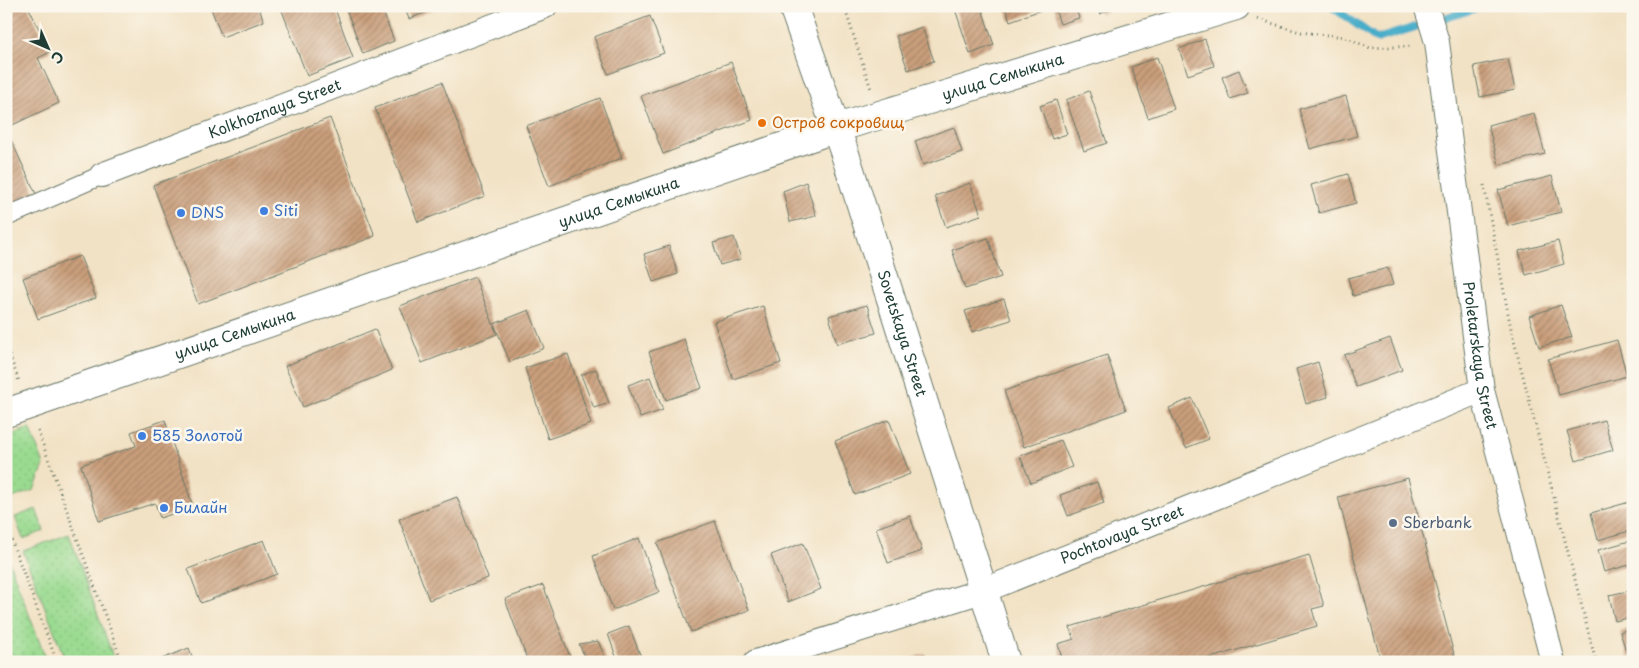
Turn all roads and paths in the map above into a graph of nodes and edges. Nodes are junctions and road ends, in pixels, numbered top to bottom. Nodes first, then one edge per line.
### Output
1 (545, 6) edge
2 (793, 6) edge
3 (844, 6) edge
4 (1236, 6) edge
5 (1426, 6) edge
6 (1345, 37) dead end
7 (1436, 39) junction
8 (880, 115) junction
9 (837, 128) junction
10 (102, 175) joint
11 (1483, 183) dead end
12 (6, 217) edge
13 (6, 346) edge
14 (1482, 390) junction
15 (18, 409) edge
16 (6, 526) edge
17 (985, 590) junction
18 (57, 662) edge
19 (122, 662) edge
20 (756, 662) edge
21 (1006, 662) edge
22 (1553, 662) edge
23 (1596, 662) edge

1 - 10 street, Kolkhoznaya Street
2 - 9 main road, Sovetskaya Street
3 - 8 path
4 - 8 main road, улица Семыкина
5 - 7 street, Proletarskaya Street
6 - 7 path
7 - 14 street, Proletarskaya Street
8 - 9 main road, улица Семыкина
9 - 15 main road, улица Семыкина
9 - 17 main road, Sovetskaya Street
10 - 12 street, Kolkhoznaya Street
11 - 23 path
13 - 15 path
14 - 17 street, Pochtovaya Street
14 - 22 street, Proletarskaya Street
15 - 19 path
16 - 18 path
17 - 20 street, Pochtovaya Street
17 - 21 main road, Sovetskaya Street

